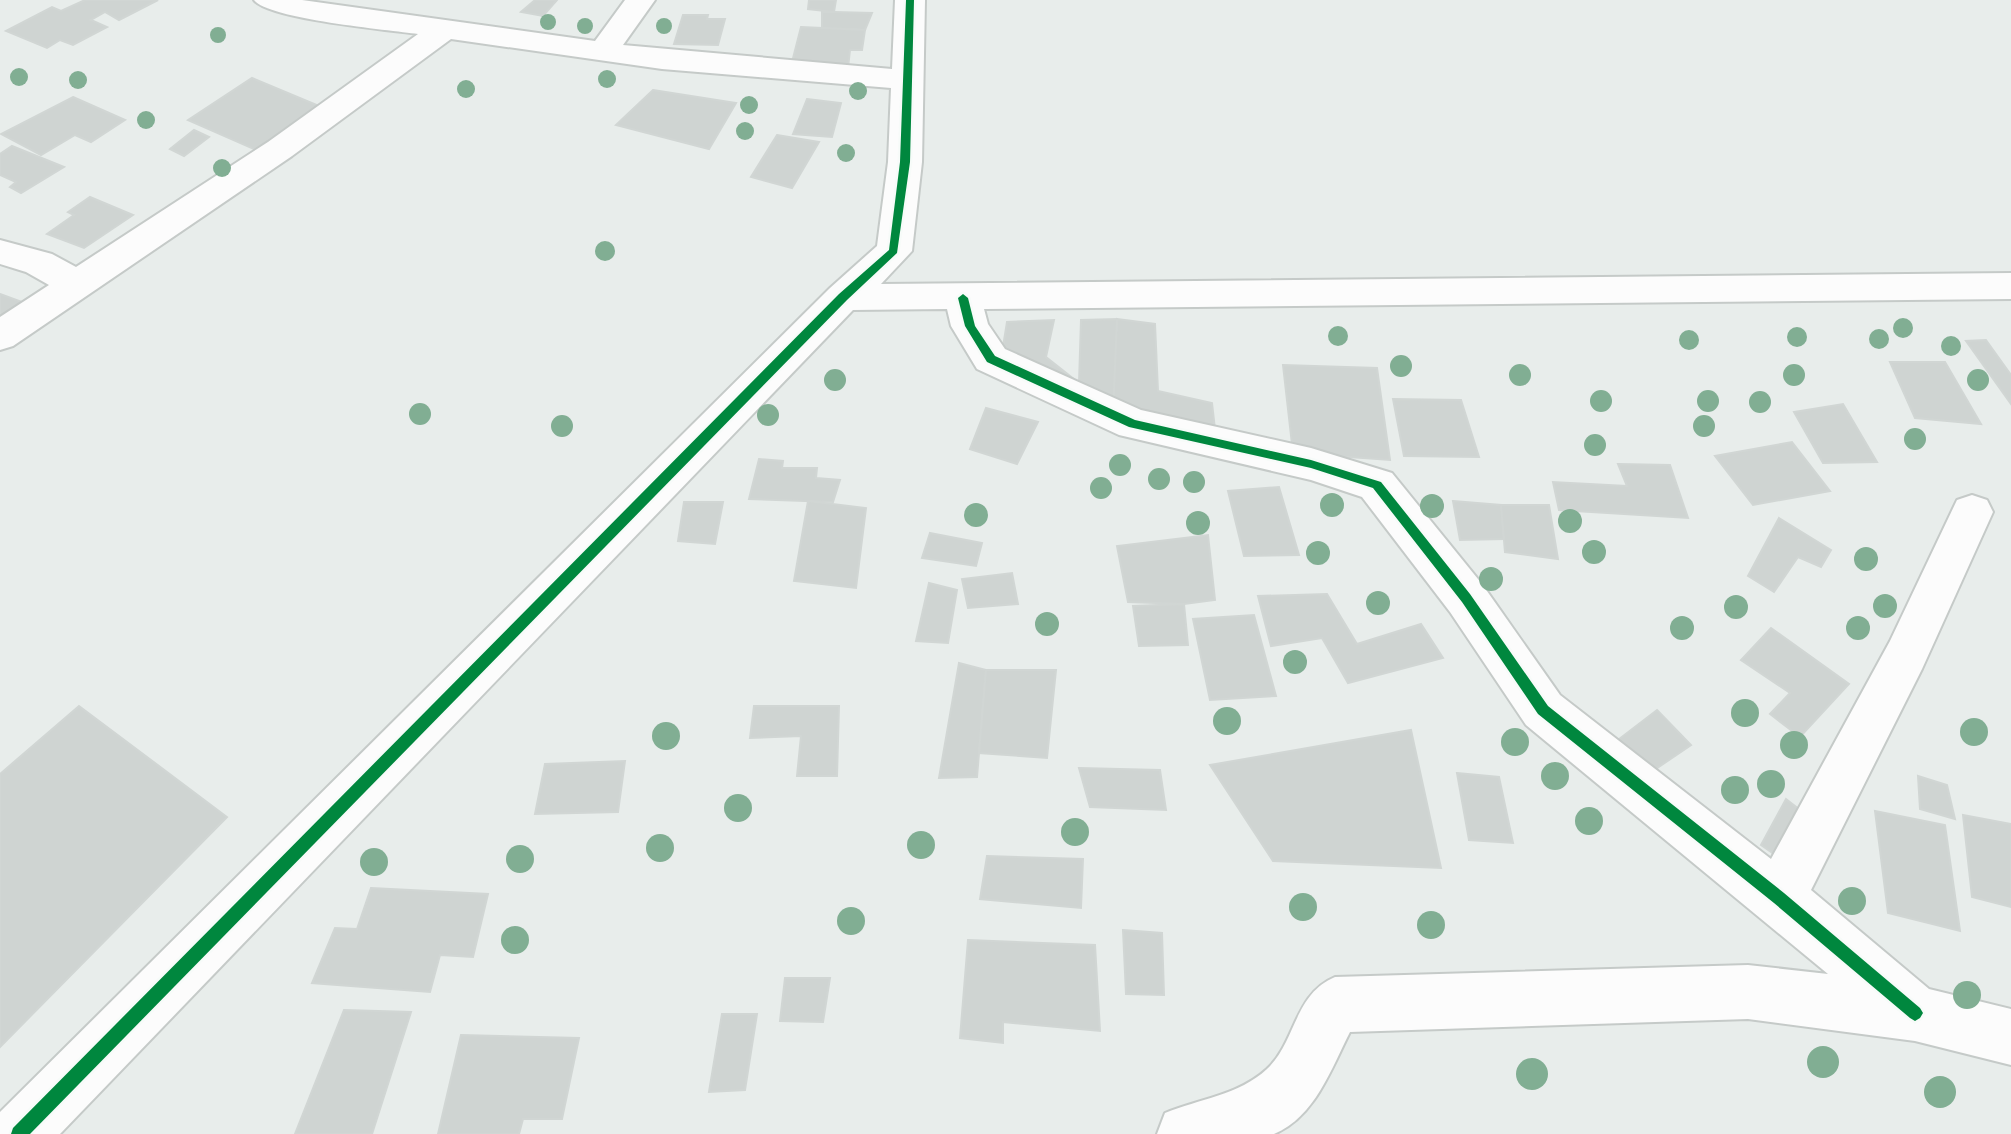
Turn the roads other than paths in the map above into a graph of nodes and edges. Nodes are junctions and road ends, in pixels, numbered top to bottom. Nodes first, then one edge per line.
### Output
1 (269, 0) edge
2 (640, 0) edge
3 (910, 0) edge
4 (444, 30) junction
5 (604, 51) junction
6 (907, 80) junction
7 (0, 252) edge
8 (77, 284) junction
9 (2011, 286) edge
10 (843, 297) junction
11 (963, 298) junction
12 (0, 336) edge
13 (1972, 512) dead end
14 (1779, 898) junction
15 (1915, 1013) junction
16 (2011, 1037) edge
17 (19, 1134) edge
18 (1186, 1134) edge

1 - 4 street
2 - 5 street
3 - 6 street
4 - 5 street
4 - 8 street
5 - 6 street
6 - 10 street
7 - 8 street
8 - 12 street
9 - 11 street
10 - 11 street
10 - 17 street
11 - 14 street
13 - 14 street
14 - 15 street
15 - 16 street
15 - 18 street

